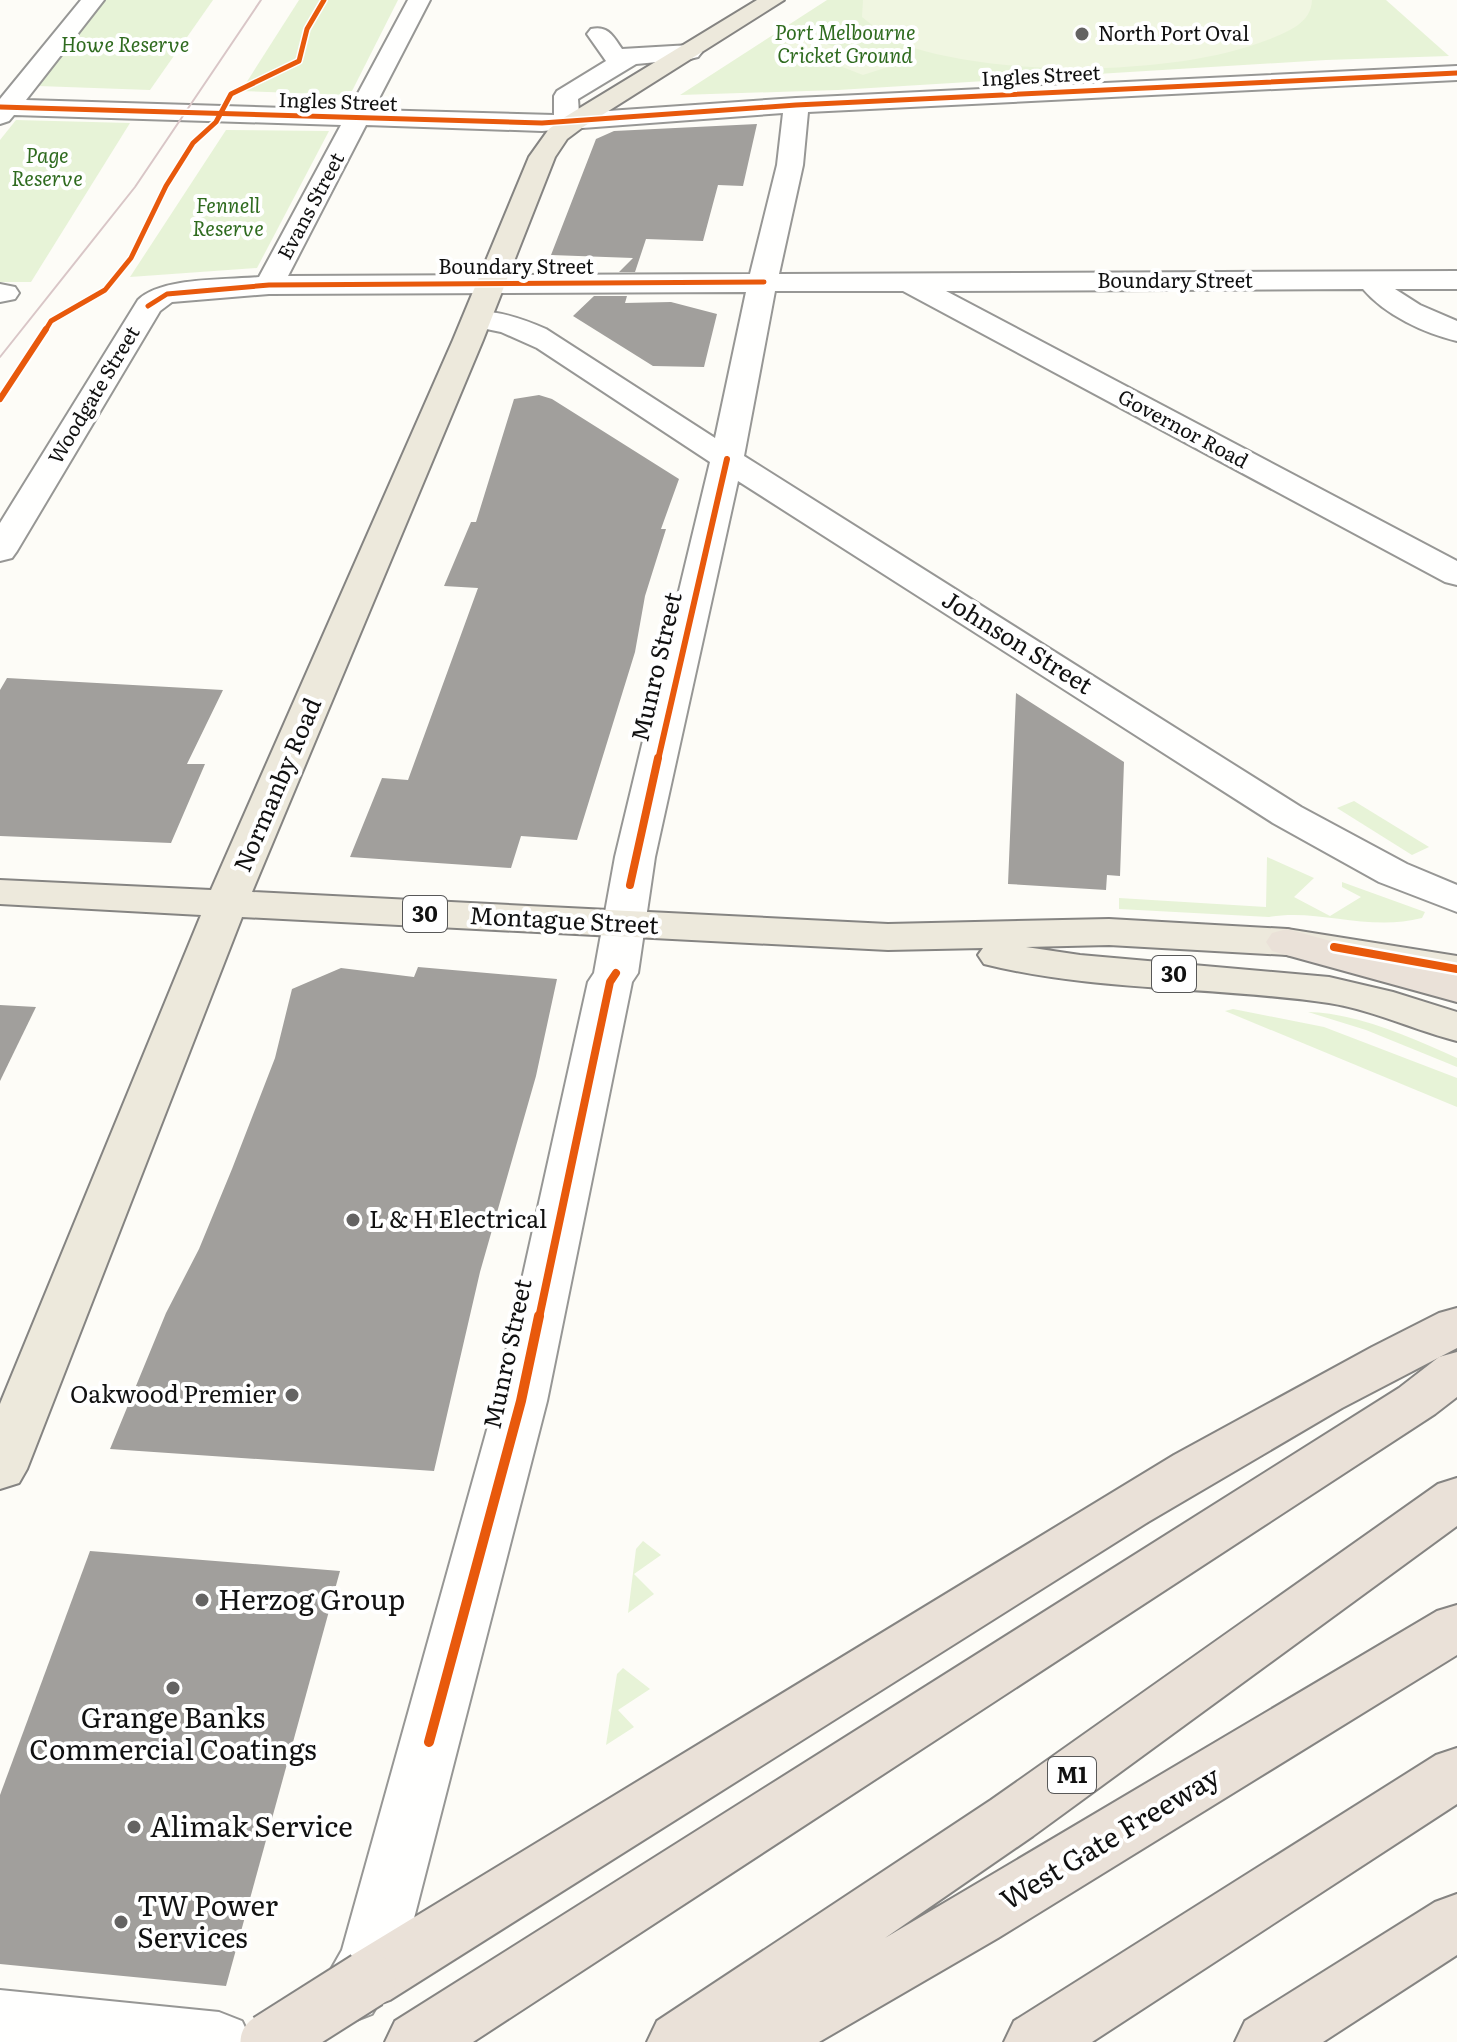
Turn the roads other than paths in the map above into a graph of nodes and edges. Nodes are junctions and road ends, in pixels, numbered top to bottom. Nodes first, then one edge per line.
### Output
1 (93, 0) edge
2 (419, 0) edge
3 (773, 0) edge
4 (690, 52) junction
5 (623, 57) junction
6 (1457, 73) edge
7 (5, 105) edge
8 (796, 105) junction
9 (361, 112) junction
10 (577, 116) junction
11 (1371, 280) junction
12 (1457, 280) edge
13 (764, 282) junction
14 (908, 282) junction
15 (491, 283) junction
16 (269, 285) junction
17 (472, 330) junction
18 (1457, 332) edge
19 (727, 459) junction
20 (0, 551) edge
21 (1457, 575) edge
22 (0, 892) edge
23 (1457, 900) edge
24 (226, 904) junction
25 (623, 925) junction
26 (888, 937) junction
27 (1287, 942) junction
28 (1334, 947) junction
29 (1457, 951) edge
30 (1457, 969) edge
31 (1457, 989) edge
32 (1457, 1027) edge
33 (1457, 1326) edge
34 (1457, 1370) edge
35 (1415, 1405) edge
36 (0, 1469) edge
37 (1457, 1498) edge
38 (1457, 1627) edge
39 (1457, 1773) edge
40 (1457, 1921) edge
41 (0, 2019) edge
42 (257, 2041) edge
43 (418, 2042) edge
44 (680, 2042) edge
45 (760, 2042) edge
46 (1037, 2042) edge
47 (1268, 2042) edge

1 - 7 street
2 - 9 street, Evans Street
3 - 4 main road, Normanby Road
4 - 5 street
4 - 10 main road, Normanby Road
5 - 5 street
5 - 10 street
6 - 8 street, Ingles Street
7 - 9 street, Ingles Street
8 - 10 street, Ingles Street
8 - 13 street, Munro Street
9 - 10 street, Ingles Street
9 - 16 street, Evans Street
10 - 15 main road, Normanby Road
11 - 12 street, Boundary Street
11 - 14 street, Boundary Street
11 - 18 street
13 - 14 street, Boundary Street
13 - 15 street, Boundary Street
13 - 19 street, Munro Street
14 - 21 street, Governor Road
15 - 16 street, Boundary Street
15 - 17 main road, Normanby Road
16 - 20 street, Woodgate Street
17 - 19 street, Johnson Street
17 - 24 main road, Normanby Road
19 - 23 street, Johnson Street
19 - 25 street, Munro Street
22 - 24 main road, Montague Street / 30
24 - 25 main road, Montague Street / 30
24 - 36 main road, Normanby Road
25 - 26 main road, Montague Street / 30
25 - 42 street, Munro Street
26 - 27 main road, Montague Street / 30
26 - 32 main road, Montague Street / 30
27 - 28 main road, Montague Street / 30
27 - 31 highway
28 - 29 main road
28 - 30 main road, Montague Street / 30
33 - 42 highway, bridge
34 - 35 highway
35 - 43 highway
37 - 44 highway, M1
38 - 45 highway, West Gate Freeway
39 - 46 highway
40 - 47 highway
41 - 42 street

